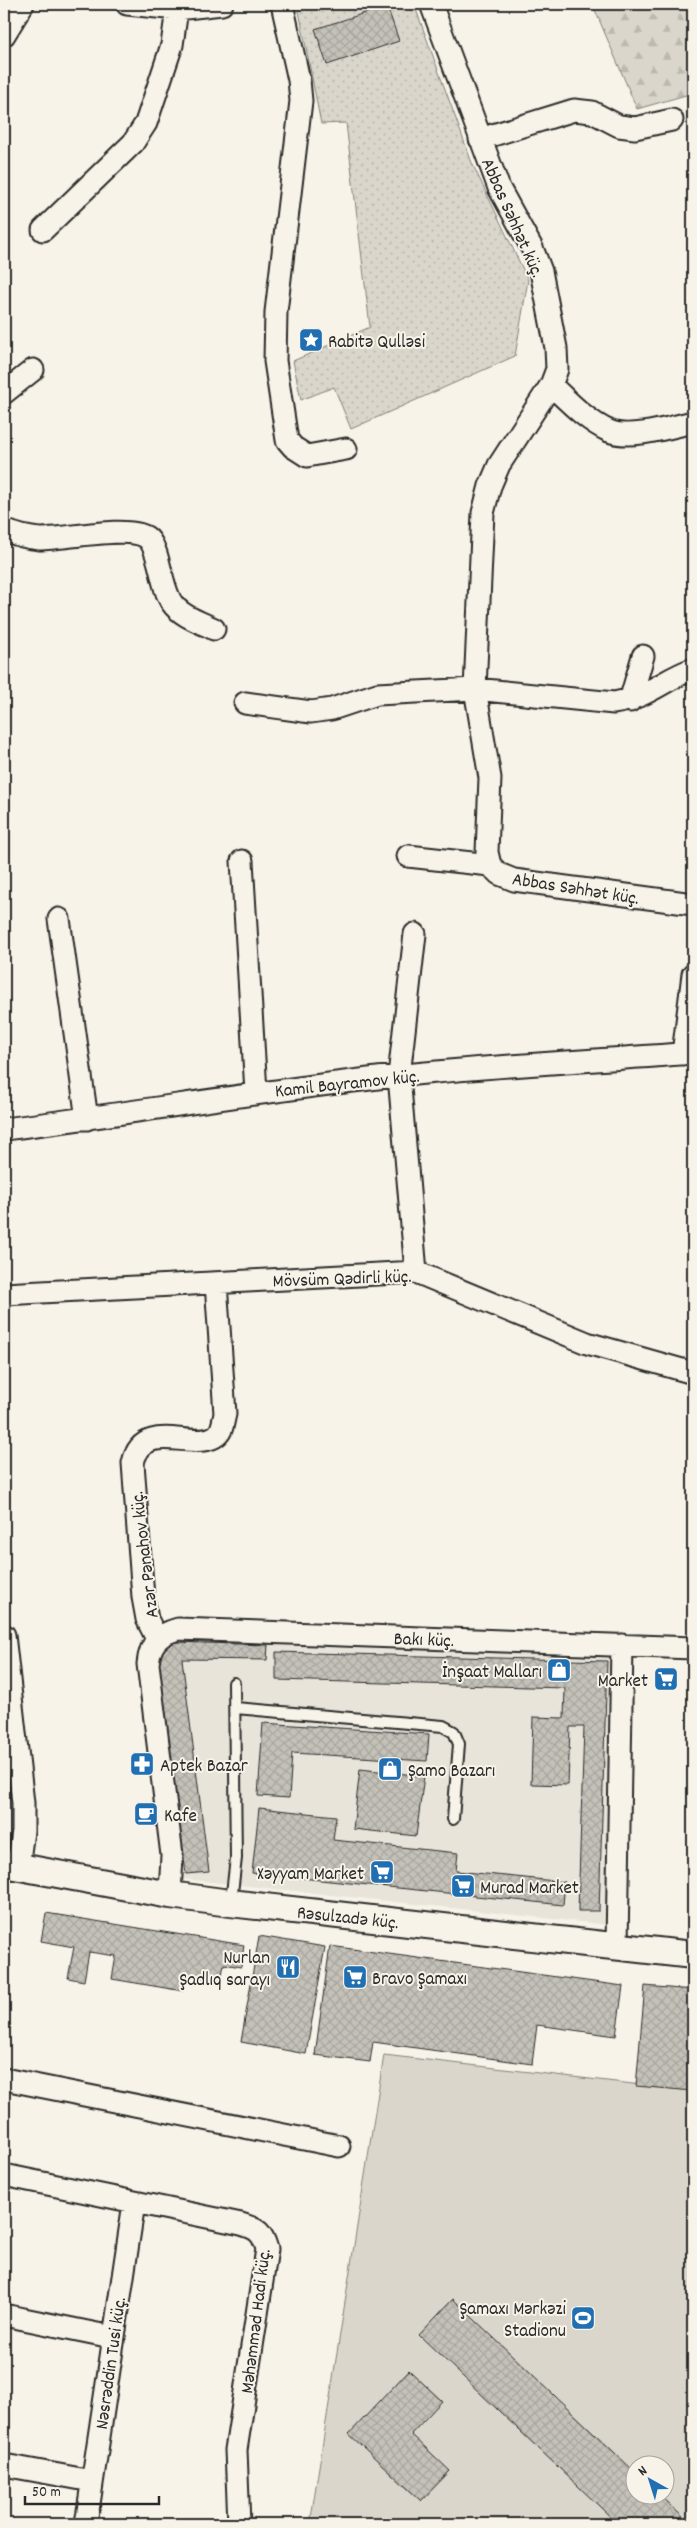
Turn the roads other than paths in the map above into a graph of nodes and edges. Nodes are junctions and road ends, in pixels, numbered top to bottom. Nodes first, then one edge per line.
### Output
1 (23, 4) edge
2 (127, 4) edge
3 (222, 4) edge
4 (282, 4) edge
5 (431, 4) edge
6 (177, 10) junction
7 (4, 35) edge
8 (672, 120) dead end
9 (480, 139) junction
10 (43, 230) dead end
11 (33, 370) dead end
12 (552, 385) junction
13 (4, 393) edge
14 (693, 422) edge
15 (346, 449) dead end
16 (4, 530) edge
17 (214, 629) dead end
18 (643, 656) dead end
19 (693, 669) edge
20 (475, 689) junction
21 (630, 701) junction
22 (245, 704) dead end
23 (408, 856) dead end
24 (242, 861) dead end
25 (490, 865) junction
26 (693, 904) edge
27 (59, 919) dead end
28 (415, 934) dead end
29 (693, 974) edge
30 (688, 1054) edge
31 (399, 1076) junction
32 (256, 1092) junction
33 (87, 1119) junction
34 (4, 1129) edge
35 (416, 1272) junction
36 (216, 1283) junction
37 (4, 1294) edge
38 (693, 1373) edge
39 (4, 1635) edge
40 (157, 1638) junction
41 (622, 1645) junction
42 (693, 1648) edge
43 (234, 1683) dead end
44 (235, 1708) junction
45 (453, 1819) dead end
46 (11, 1865) edge
47 (170, 1895) junction
48 (230, 1903) junction
49 (617, 1946) junction
50 (693, 1955) edge
51 (4, 2079) edge
52 (339, 2146) dead end
53 (4, 2176) edge
54 (134, 2203) junction
55 (4, 2315) edge
56 (112, 2337) junction
57 (4, 2465) edge
58 (92, 2481) junction
59 (86, 2524) edge
60 (239, 2524) edge

1 - 7 street
2 - 6 street
3 - 6 street
4 - 15 street
5 - 9 street, Abbas Səhhət küç.
6 - 10 street
8 - 9 street
9 - 12 street, Abbas Səhhət küç.
11 - 13 street
12 - 14 street
12 - 20 street, Abbas Səhhət küç.
16 - 17 street
18 - 21 street
19 - 21 street
20 - 21 street
20 - 22 street
20 - 25 street, Abbas Səhhət küç.
23 - 25 street
24 - 32 street
25 - 26 street, Abbas Səhhət küç.
27 - 33 street
28 - 31 street
29 - 30 street
30 - 31 street, Kamil Bayramov küç.
31 - 32 street, Kamil Bayramov küç.
31 - 35 street
32 - 33 street, Kamil Bayramov küç.
33 - 34 street, Kamil Bayramov küç.
35 - 36 street, Mövsüm Qədirli küç.
35 - 38 street, Mövsüm Qədirli küç.
36 - 37 street, Mövsüm Qədirli küç.
36 - 40 street, Azər Pənahov küç.
39 - 46 street
40 - 41 street, Bakı küç.
40 - 47 street, Azər Pənahov küç.
41 - 42 street, Bakı küç.
41 - 49 street
43 - 44 lane
44 - 45 lane
44 - 48 lane
46 - 47 street, Rəsulzadə küç.
47 - 48 street, Rəsulzadə küç.
48 - 49 street, Rəsulzadə küç.
49 - 50 street, Rəsulzadə küç.
51 - 52 street
53 - 54 street, Məhəmməd Hadi küç.
54 - 56 street, Nəsrəddin Tusi küç.
54 - 60 street, Məhəmməd Hadi küç.
55 - 56 street
56 - 58 street, Nəsrəddin Tusi küç.
57 - 58 street
58 - 59 street, Nəsrəddin Tusi küç.

